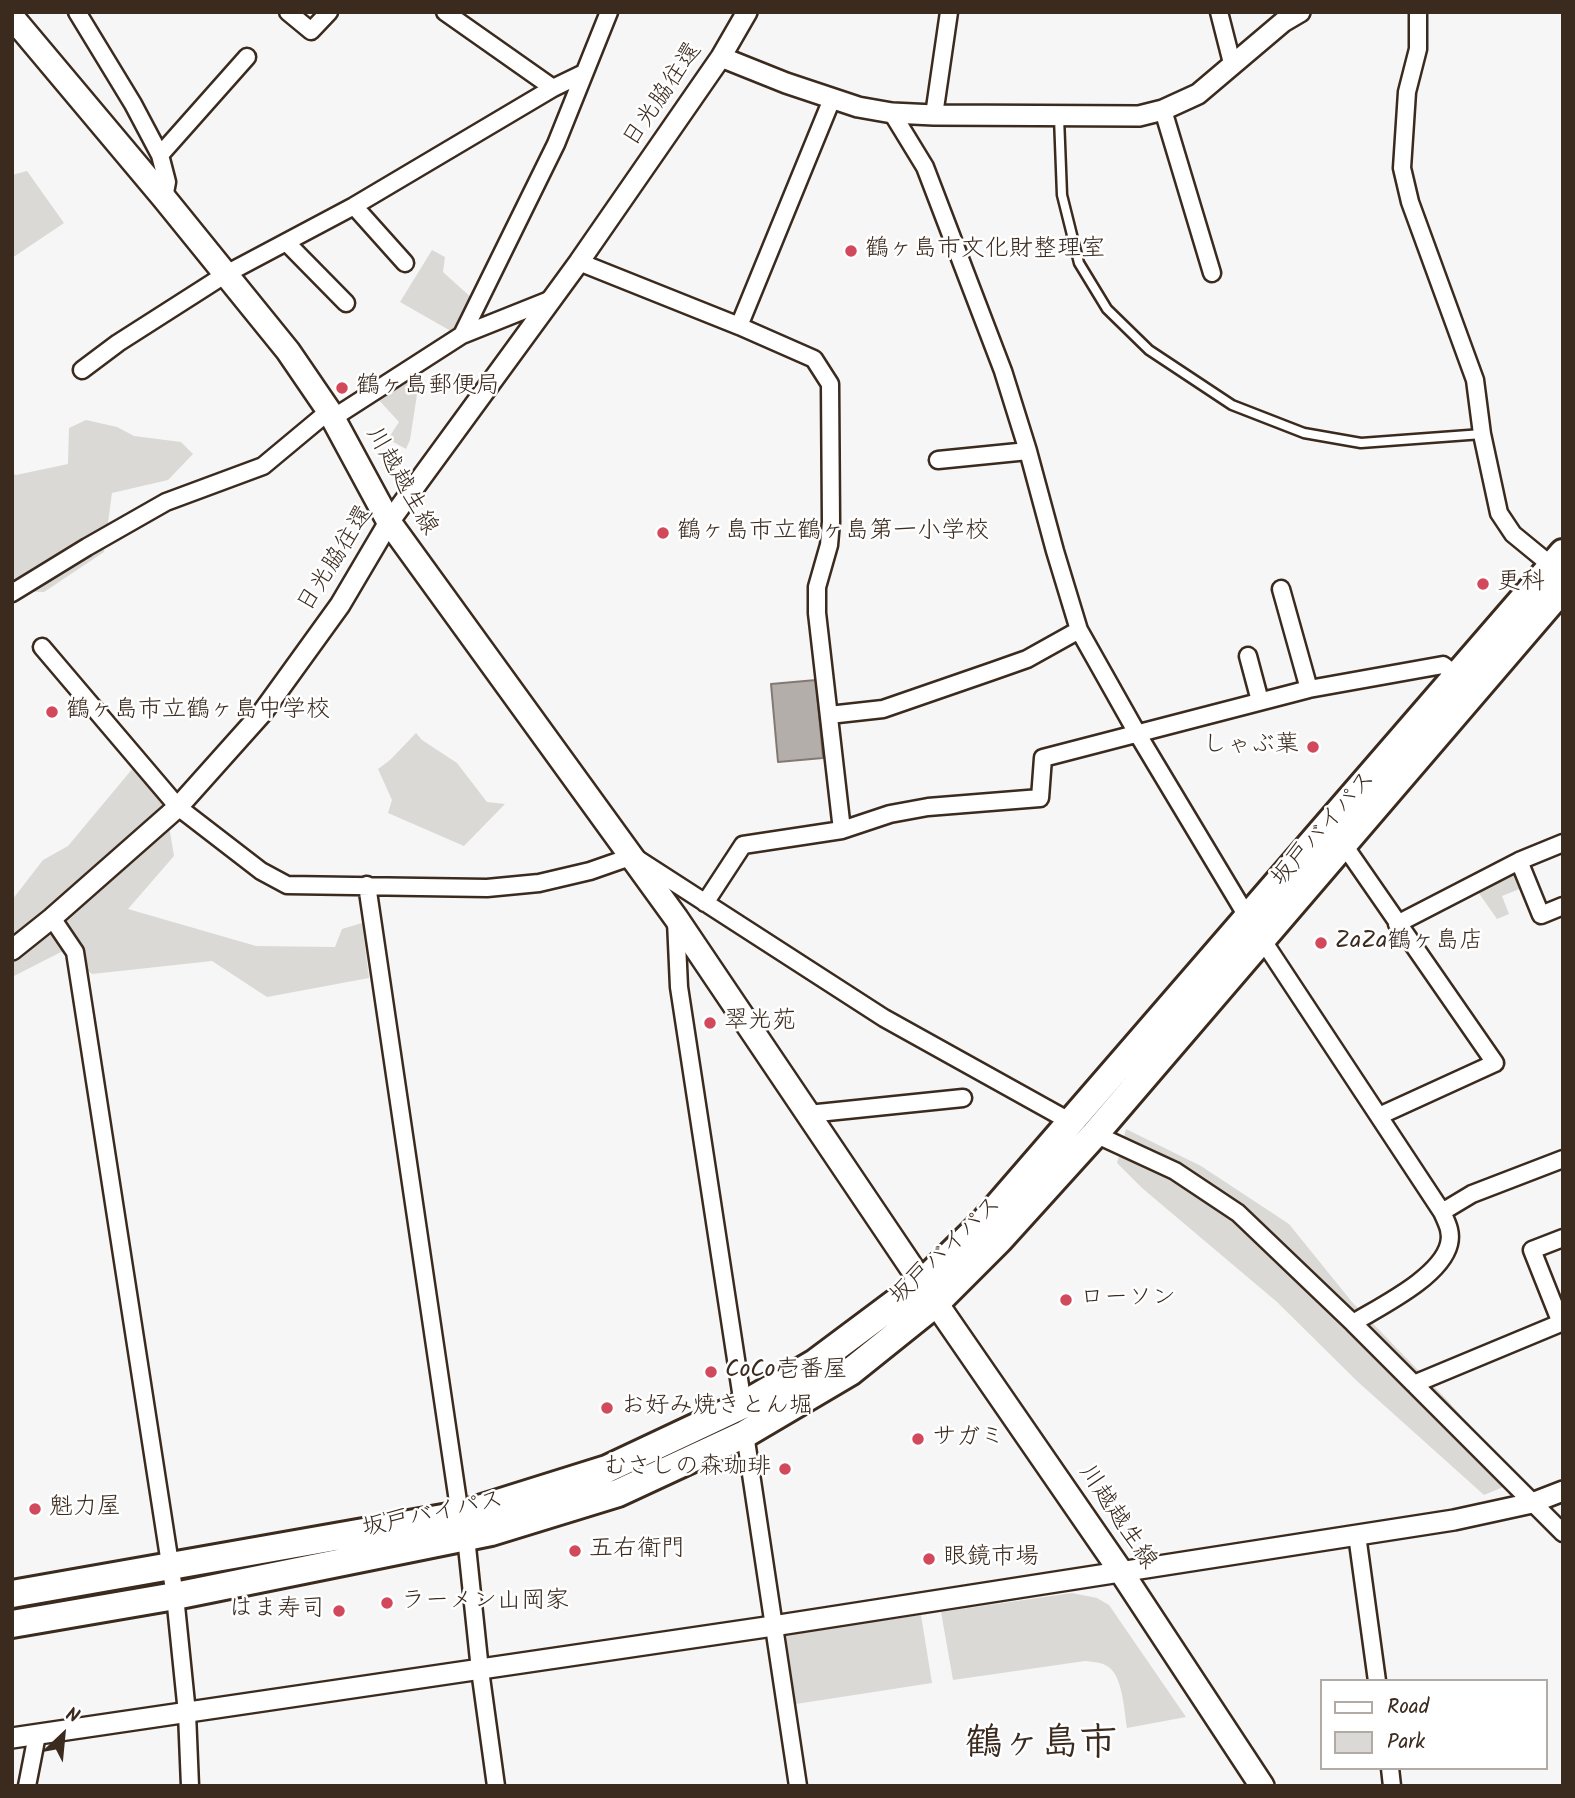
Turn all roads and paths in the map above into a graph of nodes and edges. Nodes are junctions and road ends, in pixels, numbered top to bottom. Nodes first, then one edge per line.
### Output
1 (77, 12) edge
2 (288, 12) edge
3 (329, 12) edge
4 (445, 12) edge
5 (609, 12) edge
6 (747, 12) edge
7 (949, 12) edge
8 (1219, 12) edge
9 (1300, 12) edge
10 (1418, 12) edge
11 (12, 17) edge
12 (247, 57) dead end
13 (721, 57) junction
14 (1232, 63) junction
15 (584, 73) junction
16 (553, 88) junction
17 (832, 99) junction
18 (1163, 110) junction
19 (892, 113) junction
20 (934, 115) junction
21 (1058, 116) junction
22 (160, 155) junction
23 (164, 198) junction
24 (354, 206) junction
25 (287, 243) junction
26 (579, 262) junction
27 (405, 263) dead end
28 (226, 274) junction
29 (1212, 274) dead end
30 (552, 299) junction
31 (346, 303) dead end
32 (739, 326) junction
33 (462, 335) junction
34 (82, 370) dead end
35 (331, 414) junction
36 (1482, 434) junction
37 (1028, 451) junction
38 (938, 460) dead end
39 (389, 522) junction
40 (1559, 569) edge
41 (1281, 589) dead end
42 (12, 593) edge
43 (1079, 630) junction
44 (42, 647) dead end
45 (1248, 656) dead end
46 (1457, 676) junction
47 (1309, 689) junction
48 (1260, 702) junction
49 (829, 715) junction
50 (1137, 733) junction
51 (178, 807) junction
52 (842, 830) junction
53 (1563, 844) edge
54 (1344, 845) junction
55 (633, 856) junction
56 (1519, 861) junction
57 (367, 886) junction
58 (705, 903) junction
59 (1563, 906) edge
60 (52, 918) junction
61 (676, 918) junction
62 (1397, 924) junction
63 (1255, 928) junction
64 (12, 950) edge
65 (963, 1098) dead end
66 (808, 1114) junction
67 (1379, 1116) junction
68 (1071, 1122) junction
69 (1095, 1134) junction
70 (1563, 1159) edge
71 (1442, 1212) junction
72 (1563, 1238) edge
73 (929, 1293) junction
74 (1562, 1322) edge
75 (1353, 1323) junction
76 (1414, 1384) junction
77 (743, 1405) junction
78 (745, 1434) junction
79 (1563, 1491) edge
80 (1532, 1503) junction
81 (463, 1526) junction
82 (1563, 1533) edge
83 (1357, 1535) junction
84 (170, 1566) junction
85 (1122, 1573) junction
86 (12, 1594) edge
87 (175, 1596) junction
88 (12, 1624) edge
89 (773, 1626) junction
90 (480, 1670) junction
91 (1377, 1679) edge
92 (187, 1713) junction
93 (37, 1735) junction
94 (12, 1738) edge
95 (27, 1786) edge
96 (190, 1786) edge
97 (496, 1786) edge
98 (798, 1786) edge
99 (1262, 1786) edge

1 - 22 street
2 - 3 street
4 - 16 street
5 - 15 street
6 - 13 street, 日光脇往還
7 - 20 street
8 - 14 street
9 - 14 street
10 - 36 street
11 - 23 main road, 川越越生線
12 - 22 street
13 - 17 street
13 - 26 street, 日光脇往還
14 - 18 street
15 - 16 street
15 - 33 street
16 - 24 street
17 - 19 street
17 - 32 street
18 - 21 street
18 - 29 street
19 - 20 street
19 - 37 street
20 - 21 street
21 - 36 lane
22 - 23 street
23 - 28 main road, 川越越生線
24 - 25 street
24 - 27 street
25 - 28 street
25 - 31 street
26 - 30 street, 日光脇往還
26 - 32 street
28 - 34 street
28 - 35 main road, 川越越生線
30 - 33 street
30 - 39 street, 日光脇往還
32 - 49 street
33 - 35 street
35 - 39 main road, 川越越生線
35 - 42 street
36 - 40 street
37 - 38 street
37 - 43 street
39 - 51 street, 日光脇往還
39 - 55 main road, 川越越生線
40 - 46 highway, 坂戸バイパス
40 - 54 highway, 坂戸バイパス
41 - 47 street
43 - 49 street
43 - 50 street
44 - 51 street
45 - 48 street
46 - 47 street
46 - 63 highway, 坂戸バイパス
47 - 48 street
48 - 50 street
49 - 52 street
50 - 52 street
50 - 63 street
51 - 57 street
51 - 60 street, 日光脇往還
52 - 58 street
53 - 56 street
54 - 62 street
54 - 63 highway, 坂戸バイパス
55 - 57 street
55 - 58 street
55 - 61 main road, 川越越生線
56 - 59 street
56 - 62 street
57 - 81 street
58 - 68 street
60 - 64 street, 日光脇往還
60 - 84 street
61 - 66 main road, 川越越生線
61 - 77 street
62 - 67 street
63 - 67 street
63 - 68 highway, 坂戸バイパス
63 - 69 highway, 坂戸バイパス
65 - 66 street
66 - 73 main road, 川越越生線
67 - 71 street
68 - 73 highway, 坂戸バイパス
69 - 73 highway, 坂戸バイパス
69 - 75 street
70 - 71 street
71 - 75 street
72 - 74 street
73 - 77 highway, 坂戸バイパス
73 - 78 highway, 坂戸バイパス
73 - 85 main road, 川越越生線
74 - 76 street
75 - 76 street
76 - 80 street
77 - 81 highway, 坂戸バイパス
78 - 81 highway, 坂戸バイパス
78 - 89 street
79 - 80 street
80 - 82 street
80 - 83 street
81 - 84 highway, 坂戸バイパス
81 - 87 highway, 坂戸バイパス
81 - 90 street
83 - 85 street
83 - 91 street
84 - 86 highway, 坂戸バイパス
84 - 87 street
85 - 89 street
85 - 99 main road, 川越越生線
87 - 88 highway, 坂戸バイパス
87 - 92 street
89 - 90 street
89 - 98 street
90 - 92 street
90 - 97 street
92 - 93 street
92 - 96 street
93 - 94 street
93 - 95 street

